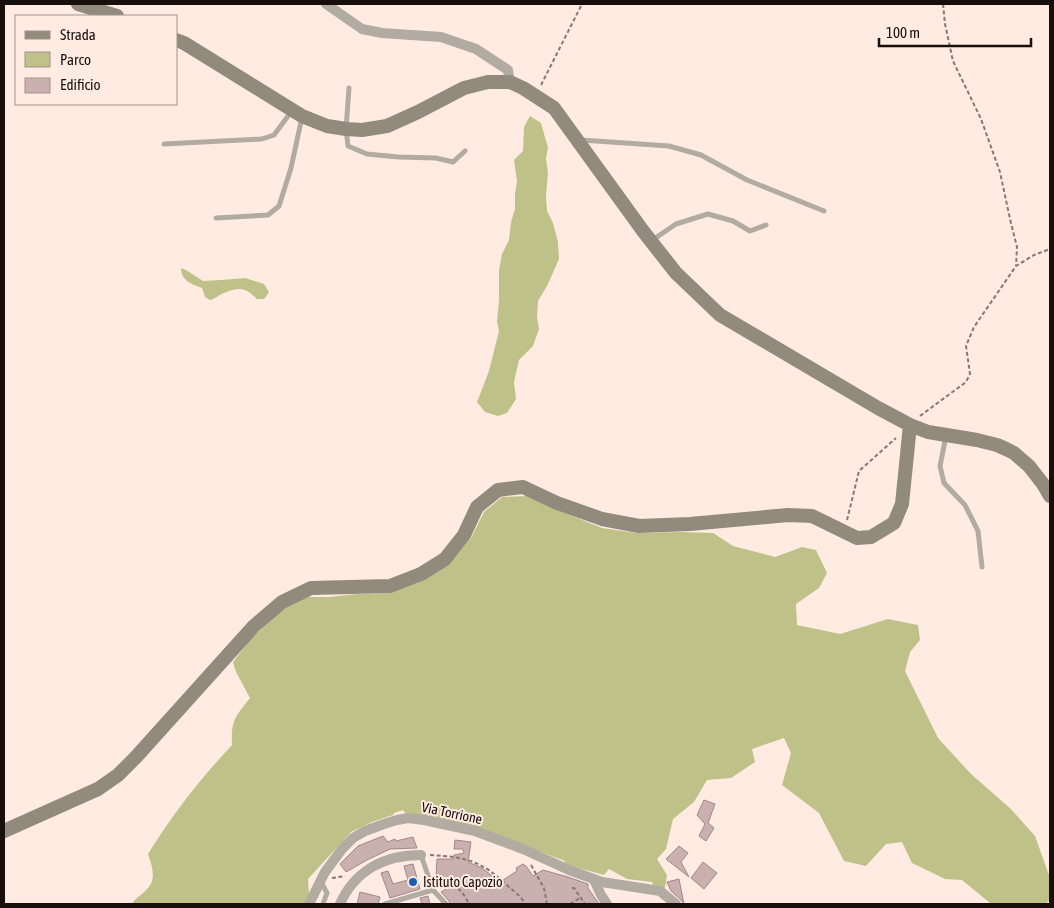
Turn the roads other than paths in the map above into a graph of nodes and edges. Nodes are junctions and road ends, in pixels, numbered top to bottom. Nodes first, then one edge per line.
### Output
1 (78, 4) edge
2 (326, 4) edge
3 (114, 15) edge
4 (178, 41) edge
5 (510, 82) junction
6 (349, 88) dead end
7 (297, 114) junction
8 (346, 130) junction
9 (578, 140) junction
10 (164, 144) dead end
11 (465, 151) dead end
12 (824, 211) dead end
13 (216, 218) dead end
14 (766, 225) dead end
15 (651, 242) junction
16 (910, 425) junction
17 (946, 436) junction
18 (1050, 496) edge
19 (982, 567) dead end
20 (4, 832) edge
21 (421, 855) joint
22 (320, 880) junction
23 (594, 880) junction
24 (432, 890) junction
25 (309, 904) edge
26 (323, 904) edge
27 (340, 904) edge
28 (385, 904) edge
29 (446, 904) edge
30 (607, 904) edge
31 (676, 904) edge

1 - 3 street
2 - 5 street
4 - 7 street
5 - 8 street
5 - 9 street
6 - 8 lane
7 - 8 street
7 - 10 lane
7 - 13 lane
8 - 11 lane
9 - 12 lane
9 - 15 street
14 - 15 lane
15 - 16 street
16 - 17 street
16 - 20 street
17 - 18 street
17 - 19 lane
21 - 24 lane
21 - 27 street
22 - 23 street, Via Torrione
22 - 25 street, Via Torrione
22 - 26 lane
23 - 30 street
23 - 31 street, Via Torrione
24 - 28 lane
24 - 29 lane

